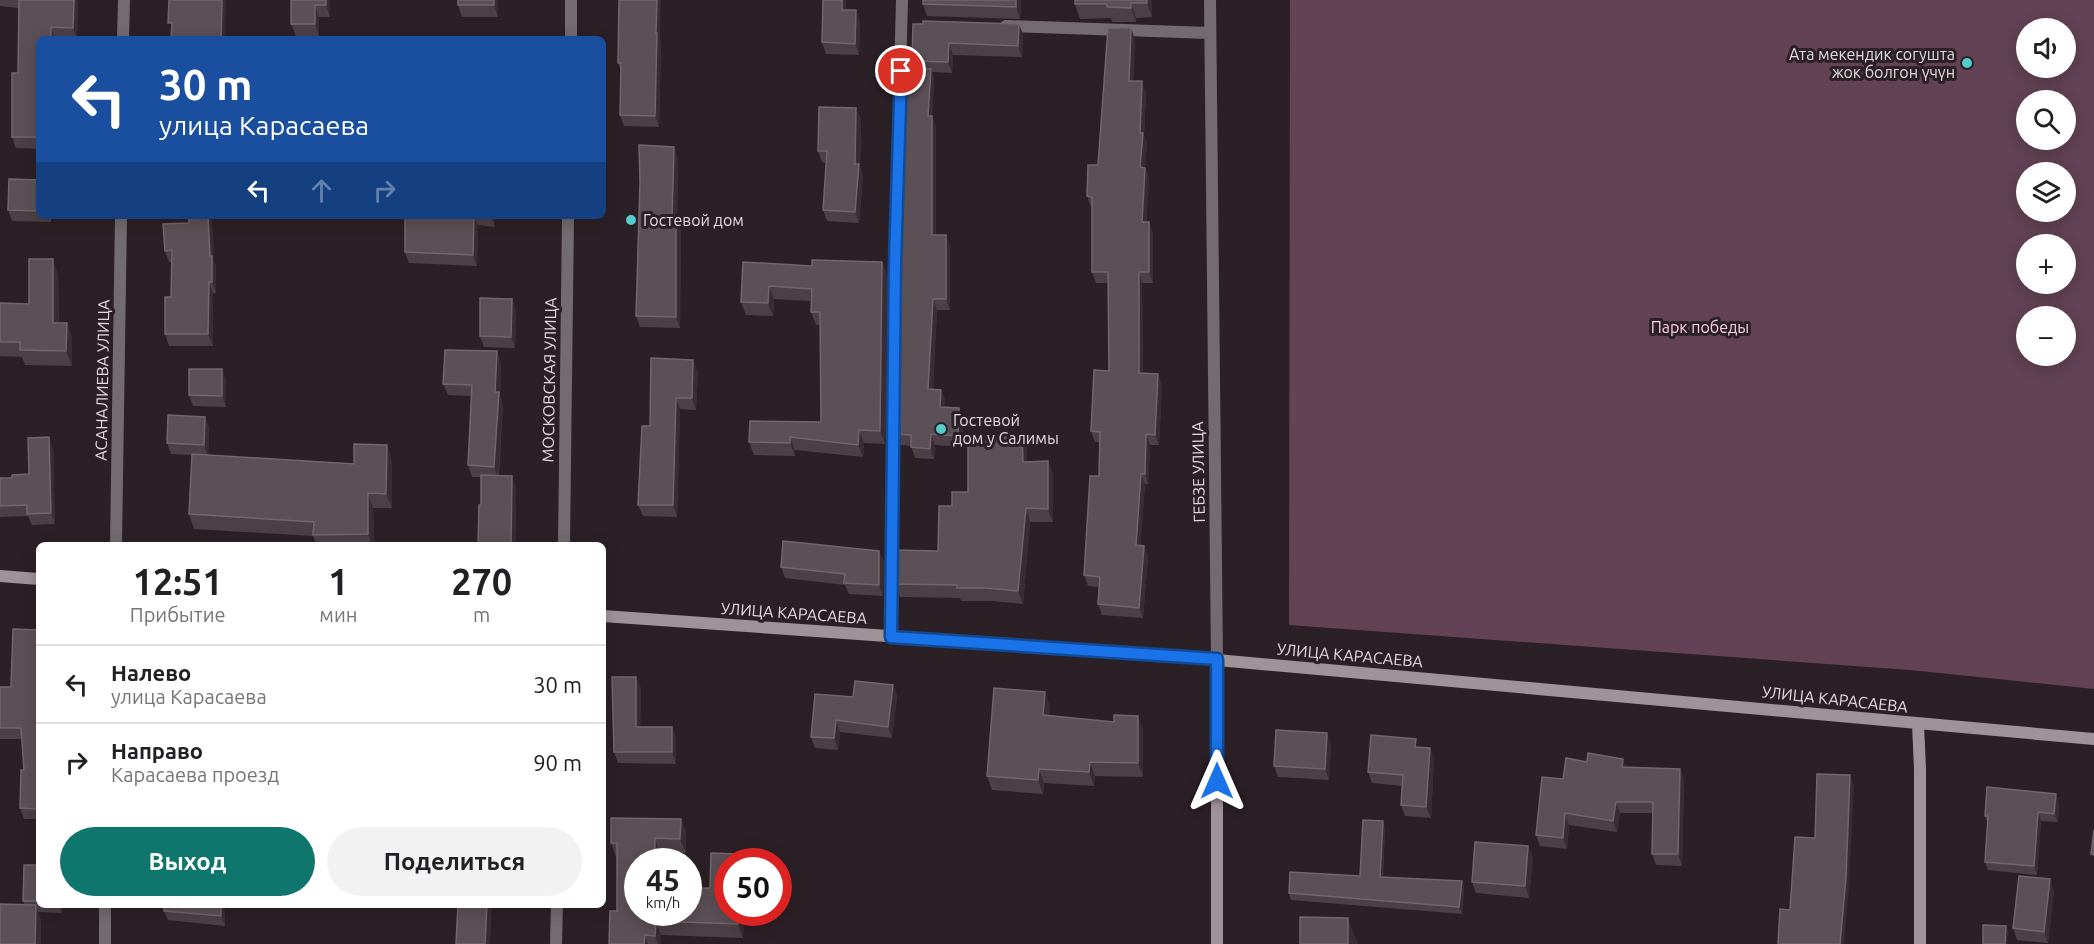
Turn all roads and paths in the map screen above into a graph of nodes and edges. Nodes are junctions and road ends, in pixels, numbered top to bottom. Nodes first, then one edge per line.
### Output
1 (124, 0) edge
2 (571, 0) edge
3 (902, 0) edge
4 (1210, 0) edge
5 (997, 26) edge
6 (1210, 33) junction
7 (123, 36) edge
8 (571, 36) edge
9 (121, 219) edge
10 (568, 219) edge
11 (116, 542) edge
12 (564, 542) edge
13 (0, 576) edge
14 (36, 579) edge
15 (606, 616) edge
16 (891, 637) junction
17 (1217, 659) junction
18 (1918, 724) junction
19 (2094, 739) edge
20 (105, 908) edge
21 (556, 908) edge
22 (105, 944) edge
23 (556, 944) edge
24 (1217, 944) edge
25 (1920, 944) edge

1 - 7 street
2 - 8 street
3 - 16 street
4 - 6 street, ГЕБЗЕ УЛИЦА
5 - 6 street
6 - 17 street, ГЕБЗЕ УЛИЦА
9 - 11 street, АСАНАЛИЕВА УЛИЦА
10 - 12 street, МОСКОВСКАЯ УЛИЦА
13 - 14 main road
15 - 16 main road, УЛИЦА КАРАСАЕВА
16 - 17 main road, УЛИЦА КАРАСАЕВА
17 - 18 main road, УЛИЦА КАРАСАЕВА
17 - 24 main road, ГЕБЗЕ УЛИЦА
18 - 19 main road, УЛИЦА КАРАСАЕВА
18 - 25 main road
20 - 22 street
21 - 23 street

